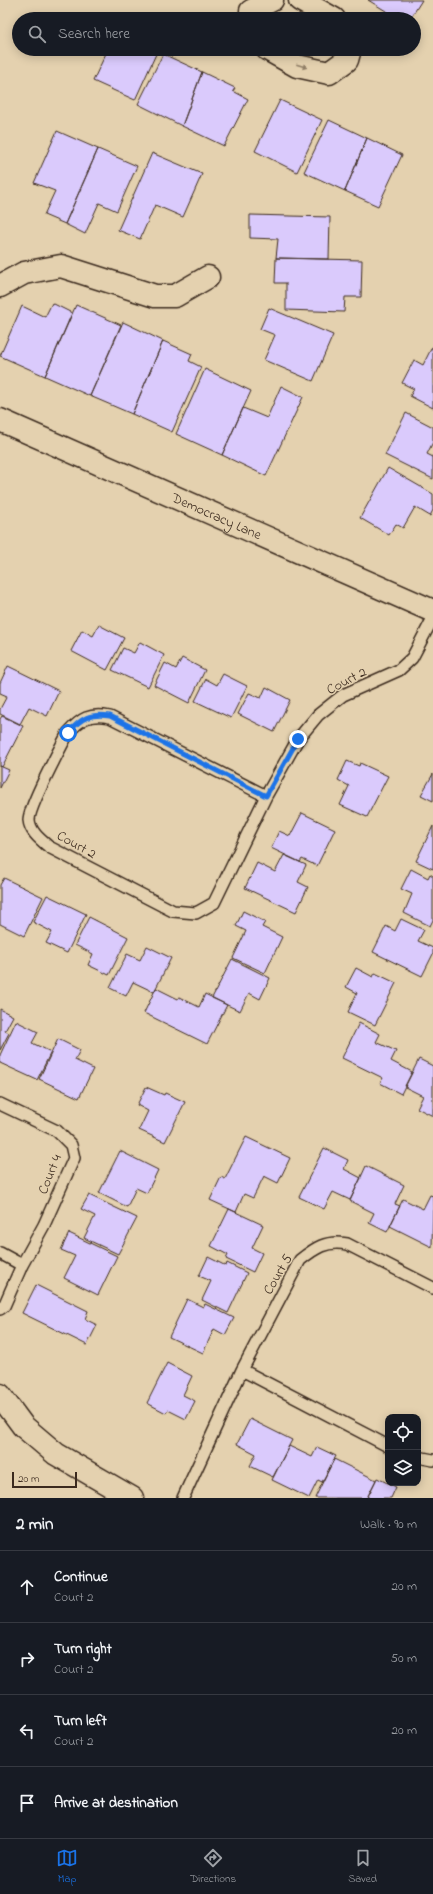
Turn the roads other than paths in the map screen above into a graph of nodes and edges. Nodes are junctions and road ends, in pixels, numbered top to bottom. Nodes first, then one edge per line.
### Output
1 (272, 0) edge
2 (300, 0) edge
3 (251, 12) edge
4 (321, 12) edge
5 (279, 56) edge
6 (348, 56) edge
7 (208, 277) dead end
8 (0, 286) edge
9 (0, 420) edge
10 (433, 611) edge
11 (433, 618) edge
12 (266, 796) junction
13 (0, 1104) edge
14 (0, 1253) edge
15 (22, 1265) junction
16 (433, 1288) edge
17 (0, 1309) edge
18 (242, 1370) junction
19 (0, 1395) edge
20 (385, 1444) edge
21 (421, 1458) edge
22 (433, 1460) edge
23 (132, 1498) edge
24 (183, 1498) edge

1 - 3 street
2 - 4 street
5 -> 6 street
7 - 8 street
9 - 10 street, Democracy Lane
11 - 12 lane, Court 2
12 - 12 lane, Court 2
13 - 15 lane, Court 4
14 - 15 lane
15 - 17 lane, Court 4
16 - 18 lane, Court 5
18 - 20 lane
18 - 24 lane, Court 5
19 - 23 street
21 - 22 lane

